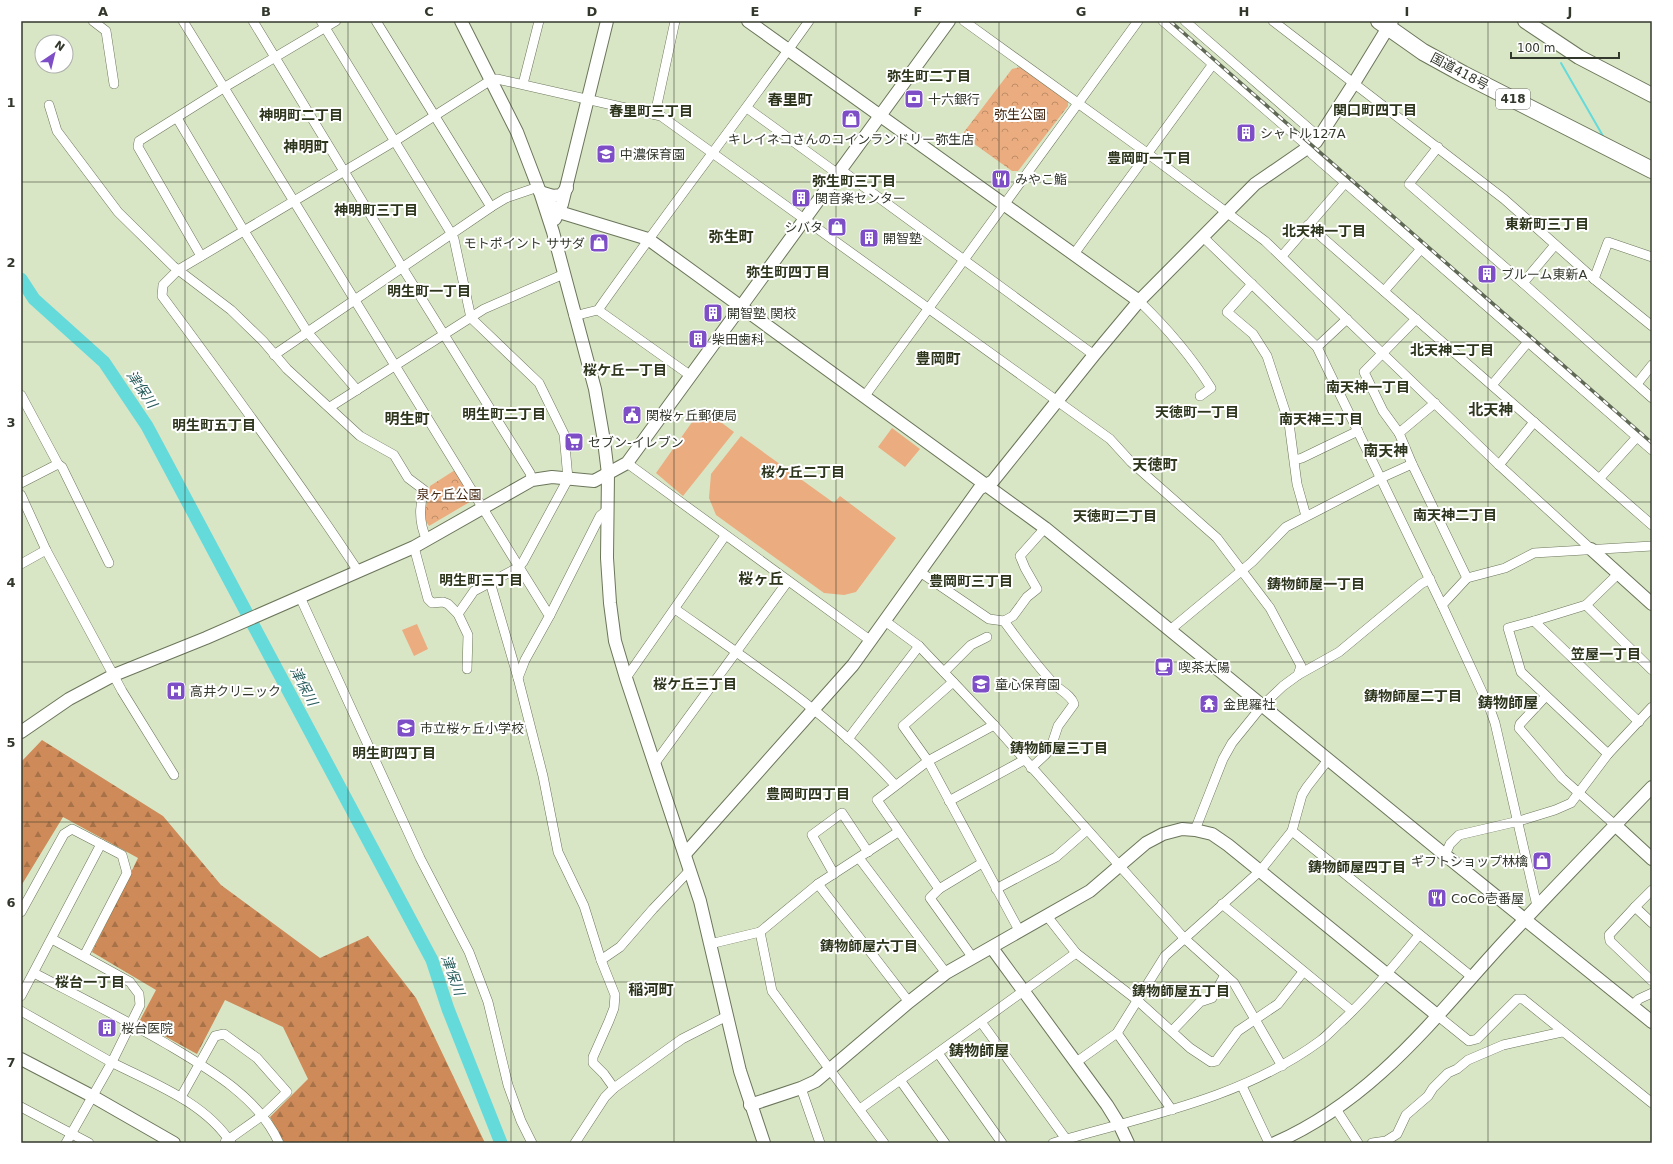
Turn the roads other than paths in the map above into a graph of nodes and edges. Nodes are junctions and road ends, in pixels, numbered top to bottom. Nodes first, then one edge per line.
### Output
1 (93, 21) edge
2 (183, 21) edge
3 (253, 21) edge
4 (336, 21) edge
5 (376, 21) edge
6 (461, 21) edge
7 (538, 21) edge
8 (607, 21) edge
9 (675, 21) edge
10 (748, 21) edge
11 (809, 21) edge
12 (949, 21) edge
13 (964, 21) edge
14 (1138, 21) edge
15 (1163, 21) edge
16 (1185, 21) edge
17 (1273, 21) edge
18 (1525, 21) edge
19 (1386, 23) edge
20 (323, 24) edge
21 (788, 50) junction
22 (275, 56) junction
23 (1213, 64) junction
24 (491, 80) junction
25 (114, 84) dead end
26 (523, 84) junction
27 (1354, 84) junction
28 (225, 87) junction
29 (1652, 95) edge
30 (589, 99) junction
31 (1078, 104) junction
32 (49, 105) dead end
33 (747, 108) junction
34 (655, 114) junction
35 (435, 115) junction
36 (879, 116) junction
37 (177, 118) junction
38 (1320, 138) junction
39 (395, 141) junction
40 (1438, 147) junction
41 (1309, 148) junction
42 (714, 153) junction
43 (1148, 153) junction
44 (1652, 170) edge
45 (343, 171) junction
46 (839, 172) junction
47 (1345, 182) junction
48 (567, 188) junction
49 (541, 192) junction
50 (294, 201) junction
51 (1004, 205) junction
52 (491, 207) junction
53 (561, 208) junction
54 (1227, 212) junction
55 (570, 216) junction
56 (805, 220) junction
57 (1308, 224) junction
58 (552, 227) junction
59 (244, 231) junction
60 (451, 233) junction
61 (1203, 237) junction
62 (648, 239) junction
63 (1555, 245) junction
64 (557, 248) junction
65 (1421, 248) junction
66 (1074, 254) junction
67 (201, 256) junction
68 (1282, 256) junction
69 (1652, 257) edge
70 (964, 260) junction
71 (402, 267) junction
72 (178, 270) junction
73 (564, 274) junction
74 (1594, 279) junction
75 (1523, 283) junction
76 (1252, 284) junction
77 (1384, 291) junction
78 (354, 300) junction
79 (1139, 301) junction
80 (740, 308) junction
81 (929, 308) junction
82 (598, 310) junction
83 (574, 316) junction
84 (470, 318) junction
85 (1347, 319) junction
86 (1416, 319) junction
87 (1652, 326) edge
88 (308, 333) junction
89 (444, 335) junction
90 (1528, 342) junction
91 (1317, 347) junction
92 (1384, 353) junction
93 (274, 355) junction
94 (1094, 355) junction
95 (1652, 365) edge
96 (395, 366) junction
97 (691, 376) junction
98 (1637, 384) junction
99 (1492, 385) junction
100 (357, 390) junction
101 (21, 395) edge
102 (1200, 396) dead end
103 (864, 397) junction
104 (1652, 398) edge
105 (1056, 401) junction
106 (1435, 403) junction
107 (330, 407) junction
108 (1534, 422) junction
109 (1358, 431) junction
110 (1399, 433) junction
111 (1637, 437) junction
112 (1652, 450) edge
113 (1295, 460) junction
114 (627, 463) junction
115 (58, 464) junction
116 (1412, 464) junction
117 (1499, 465) junction
118 (608, 474) junction
119 (1381, 478) junction
120 (1600, 478) junction
121 (568, 479) junction
122 (532, 480) junction
123 (21, 482) edge
124 (986, 485) junction
125 (21, 495) edge
126 (482, 508) junction
127 (607, 510) junction
128 (1306, 516) junction
129 (1652, 525) edge
130 (1045, 528) junction
131 (725, 536) junction
132 (427, 540) junction
133 (1652, 546) edge
134 (414, 547) junction
135 (1591, 549) junction
136 (46, 550) junction
137 (109, 563) dead end
138 (21, 564) edge
139 (519, 567) junction
140 (1241, 570) junction
141 (358, 571) junction
142 (920, 572) junction
143 (1619, 573) junction
144 (1467, 578) junction
145 (1430, 579) junction
146 (788, 581) junction
147 (490, 582) junction
148 (297, 598) junction
149 (1652, 604) edge
150 (1442, 605) junction
151 (1586, 605) junction
152 (675, 609) junction
153 (458, 614) junction
154 (550, 615) junction
155 (885, 621) junction
156 (1004, 621) junction
157 (1534, 621) junction
158 (1170, 630) junction
159 (987, 637) dead end
160 (871, 641) junction
161 (919, 646) junction
162 (736, 652) junction
163 (467, 669) dead end
164 (1652, 670) edge
165 (944, 672) junction
166 (114, 675) junction
167 (1298, 675) junction
168 (518, 678) junction
169 (626, 678) junction
170 (953, 682) junction
171 (1546, 696) junction
172 (1262, 706) junction
173 (1652, 708) edge
174 (813, 710) junction
175 (1638, 722) junction
176 (994, 725) junction
177 (21, 732) edge
178 (848, 739) junction
179 (1608, 754) junction
180 (1024, 760) junction
181 (1328, 760) junction
182 (928, 761) junction
183 (655, 763) junction
184 (1032, 768) junction
185 (174, 775) dead end
186 (895, 785) junction
187 (1652, 787) edge
188 (1579, 793) junction
189 (949, 801) junction
190 (1519, 821) junction
191 (1616, 825) junction
192 (1087, 830) junction
193 (1195, 830) junction
194 (1292, 831) junction
195 (898, 832) junction
196 (101, 844) junction
197 (868, 852) junction
198 (685, 854) junction
199 (1445, 855) junction
200 (859, 858) junction
201 (1652, 860) edge
202 (982, 863) junction
203 (1120, 866) junction
204 (690, 870) junction
205 (1260, 871) junction
206 (834, 874) junction
207 (818, 884) junction
208 (939, 889) junction
209 (996, 889) junction
210 (1652, 890) edge
211 (1222, 904) junction
212 (1537, 906) junction
213 (1635, 907) junction
214 (21, 912) edge
215 (1047, 916) junction
216 (1525, 919) junction
217 (1652, 923) edge
218 (760, 932) junction
219 (1020, 932) junction
220 (1419, 935) junction
221 (1184, 938) junction
222 (52, 939) junction
223 (710, 944) junction
224 (992, 948) junction
225 (1076, 953) junction
226 (84, 956) junction
227 (973, 958) junction
228 (601, 960) junction
229 (1303, 972) junction
230 (34, 973) junction
231 (946, 974) junction
232 (1387, 974) junction
233 (1225, 975) junction
234 (1472, 977) junction
235 (1652, 980) edge
236 (1024, 991) junction
237 (1652, 993) edge
238 (21, 996) edge
239 (1137, 1000) junction
240 (909, 1002) junction
241 (1632, 1006) junction
242 (21, 1011) edge
243 (1352, 1011) junction
244 (727, 1016) junction
245 (1438, 1016) junction
246 (1255, 1019) junction
247 (981, 1022) junction
248 (1652, 1022) edge
249 (132, 1024) junction
250 (1172, 1032) junction
251 (1562, 1032) junction
252 (1116, 1033) junction
253 (938, 1053) junction
254 (21, 1059) edge
255 (112, 1062) junction
256 (1075, 1063) junction
257 (200, 1064) junction
258 (1282, 1066) junction
259 (831, 1070) junction
260 (900, 1080) junction
261 (1242, 1086) junction
262 (614, 1088) junction
263 (801, 1088) junction
264 (92, 1096) junction
265 (181, 1097) junction
266 (1652, 1103) edge
267 (750, 1106) junction
268 (21, 1107) edge
269 (860, 1109) junction
270 (1336, 1109) junction
271 (1172, 1110) junction
272 (263, 1115) junction
273 (1120, 1126) junction
274 (72, 1133) junction
275 (1066, 1139) junction
276 (228, 1142) edge
277 (66, 1143) edge
278 (89, 1143) edge
279 (174, 1143) edge
280 (280, 1143) edge
281 (532, 1143) edge
282 (575, 1143) edge
283 (764, 1143) edge
284 (820, 1143) edge
285 (884, 1143) edge
286 (946, 1143) edge
287 (1002, 1143) edge
288 (1053, 1143) edge
289 (1128, 1143) edge
290 (1269, 1143) edge
291 (1275, 1143) edge
292 (1358, 1143) edge
293 (1372, 1143) edge

1 - 25 street
2 - 28 street
3 - 22 street
4 - 20 street
5 - 35 street
6 - 24 street
7 - 26 street
8 - 30 street
9 - 34 street
10 - 21 street
11 - 21 street
12 - 36 street
13 - 31 street
14 - 31 street
15 - 23 street
16 - 38 street
17 - 27 street
18 - 29 main road
19 - 27 street
19 - 44 highway, 国道418号 / 418
20 - 22 street
20 - 39 street
21 - 33 street
21 - 36 street
22 - 28 street
22 - 45 street
23 - 41 street
23 - 43 street
24 - 26 street
24 - 35 street
24 - 49 street
26 - 30 street
27 - 38 street
27 - 40 street
28 - 37 street
28 - 50 street
30 - 34 street
30 - 48 street
31 - 43 street
31 - 51 street
32 - 72 street
33 - 42 street
33 - 46 street
34 - 42 street
35 - 39 street
35 - 52 street
36 - 46 street
36 - 51 street
37 - 59 street
37 - 67 street
38 - 41 street
39 - 45 street
39 - 60 street
40 - 63 street
40 - 75 street
41 - 47 street
41 - 54 street
42 - 56 street
42 - 62 street
43 - 54 street
43 - 66 street
45 - 50 street
45 - 71 street
46 - 56 street
46 - 70 street
47 - 57 street
47 - 65 street
48 - 49 street
48 - 53 street
49 - 52 street
49 - 53 street
49 - 58 street
50 - 59 street
50 - 78 street
51 - 66 street
51 - 70 street
52 - 60 street
53 - 55 street
53 - 58 street
54 - 61 street
54 - 68 street
55 - 62 street
55 - 64 street
56 - 80 street
56 - 81 street
57 - 68 street
57 - 77 street
58 - 64 street
59 - 67 street
59 - 88 street
60 - 71 street
60 - 84 street
61 - 76 street
61 - 79 street
62 - 80 street
62 - 82 street
63 - 74 street
63 - 75 street
64 - 73 street
65 - 77 street
65 - 90 street
66 - 79 street
67 - 72 street
68 - 85 street
69 - 74 street
70 - 81 street
70 - 94 street
71 - 78 street
71 - 89 street
72 - 93 street
72 - 141 street
73 - 83 street
73 - 84 street
74 - 87 street
75 - 98 street
76 - 91 street
76 - 113 street
77 - 86 street
78 - 88 street
78 - 96 street
79 - 94 street
79 - 102 street
80 - 97 street
80 - 103 street
81 - 103 street
81 - 105 street
82 - 83 street
82 - 97 street
83 - 118 street
84 - 89 street
84 - 121 street
85 - 91 street
85 - 92 street
86 - 92 street
86 - 99 street
88 - 93 street
88 - 100 street
89 - 96 street
89 - 122 street
90 - 99 street
90 - 111 street
91 - 109 street
92 - 106 street
92 - 110 street
93 - 107 street
94 - 105 street
95 - 98 street
96 - 100 street
96 - 126 street
97 - 114 street
98 - 104 street
99 - 108 street
100 - 107 street
101 - 115 street
103 - 124 street
105 - 124 street
105 - 140 street
106 - 110 street
106 - 117 street
107 - 132 street
108 - 117 street
108 - 120 street
109 - 113 street
109 - 119 street
110 - 116 street
111 - 112 street
111 - 120 street
113 - 128 street
114 - 118 street
114 - 131 street
115 - 123 street
115 - 137 street
116 - 119 street
116 - 144 street
117 - 135 street
118 - 121 street
118 - 127 street
119 - 128 street
119 - 145 street
120 - 129 street
121 - 122 street
121 - 139 street
122 - 126 street
124 - 130 street
124 - 142 street
125 - 136 street
126 - 132 street
126 - 139 street
127 - 154 street
127 - 169 street
128 - 140 street
130 - 156 street
130 - 158 street
131 - 146 street
131 - 152 street
132 - 134 street
133 - 135 street
134 - 141 street
134 - 153 street
135 - 143 street
135 - 144 street
136 - 138 street
136 - 166 street
139 - 147 street
139 - 154 street
140 - 158 street
140 - 167 street
141 - 148 street
142 - 155 street
142 - 156 street
143 - 149 street
143 - 151 street
144 - 150 street
145 - 150 street
145 - 167 street
146 - 160 street
146 - 162 street
147 - 153 street
147 - 168 street
148 - 166 street
148 - 281 street
150 - 190 street
151 - 157 street
151 - 164 street
152 - 162 street
152 - 169 street
153 - 163 street
154 - 168 street
155 - 160 street
155 - 161 street
156 - 184 street
157 - 171 street
157 - 175 street
158 - 172 street
159 - 165 street
160 - 174 street
161 - 165 street
161 - 178 street
162 - 174 street
162 - 183 street
165 - 170 street
166 - 177 street
166 - 185 street
167 - 172 street
168 - 228 street
169 - 183 street
170 - 176 street
170 - 182 street
171 - 179 street
171 - 188 street
172 - 181 street
172 - 193 street
173 - 175 street
174 - 178 street
174 - 198 street
175 - 179 street
176 - 180 street
176 - 182 street
178 - 186 street
179 - 188 street
180 - 184 street
180 - 189 street
181 - 194 street
181 - 199 street
182 - 186 street
182 - 189 street
183 - 198 street
184 - 192 street
186 - 195 street
187 - 191 street
188 - 190 street
188 - 191 street
189 - 202 street
190 - 199 street
190 - 212 street
191 - 201 street
191 - 212 street
192 - 203 street
192 - 209 street
193 - 203 street
193 - 205 street
194 - 205 street
194 - 220 street
195 - 197 street
195 - 208 street
196 - 214 street
196 - 222 street
196 - 226 street
197 - 200 street
197 - 206 street
198 - 204 street
199 - 216 street
200 - 206 street
200 - 231 street
202 - 208 street
202 - 209 street
203 - 215 street
203 - 221 street
204 - 223 street
204 - 228 street
205 - 211 street
205 - 232 street
206 - 207 street
207 - 218 street
207 - 240 street
208 - 227 street
209 - 219 street
210 - 213 street
211 - 221 street
211 - 229 street
212 - 216 street
213 - 217 street
213 - 235 street
215 - 219 street
215 - 225 street
216 - 234 street
216 - 241 street
218 - 223 street
218 - 259 street
219 - 224 street
220 - 232 street
220 - 234 street
221 - 233 street
221 - 239 street
222 - 226 street
222 - 230 street
223 - 244 street
224 - 227 street
224 - 236 street
225 - 236 street
225 - 239 street
226 - 249 street
227 - 231 street
228 - 262 street
229 - 243 street
229 - 246 street
230 - 238 street
230 - 249 street
231 - 240 street
232 - 243 street
232 - 245 street
233 - 246 street
233 - 250 street
234 - 245 street
236 - 247 street
236 - 256 street
237 - 241 street
239 - 250 street
239 - 252 street
240 - 259 street
241 - 248 street
242 - 255 street
243 - 258 street
244 - 262 street
244 - 267 street
245 - 251 street
245 - 270 street
246 - 250 street
246 - 258 street
247 - 253 street
247 - 275 street
249 - 255 street
249 - 257 street
251 - 266 street
251 - 293 street
252 - 256 street
252 - 271 street
253 - 260 street
253 - 287 street
254 - 264 street
255 - 264 street
255 - 265 street
256 - 273 street
257 - 265 street
257 - 272 street
257 - 272 street
258 - 261 street
259 - 263 street
259 - 269 street
260 - 269 street
260 - 286 street
261 - 271 street
261 - 290 street
262 - 282 street
263 - 267 street
263 - 284 street
264 - 274 street
264 - 279 street
265 - 276 street
267 - 283 street
268 - 274 street
269 - 285 street
270 - 291 street
270 - 292 street
271 - 273 street
272 - 276 street
272 - 280 street
273 - 275 street
273 - 289 street
274 - 277 street
274 - 278 street
275 - 288 street

